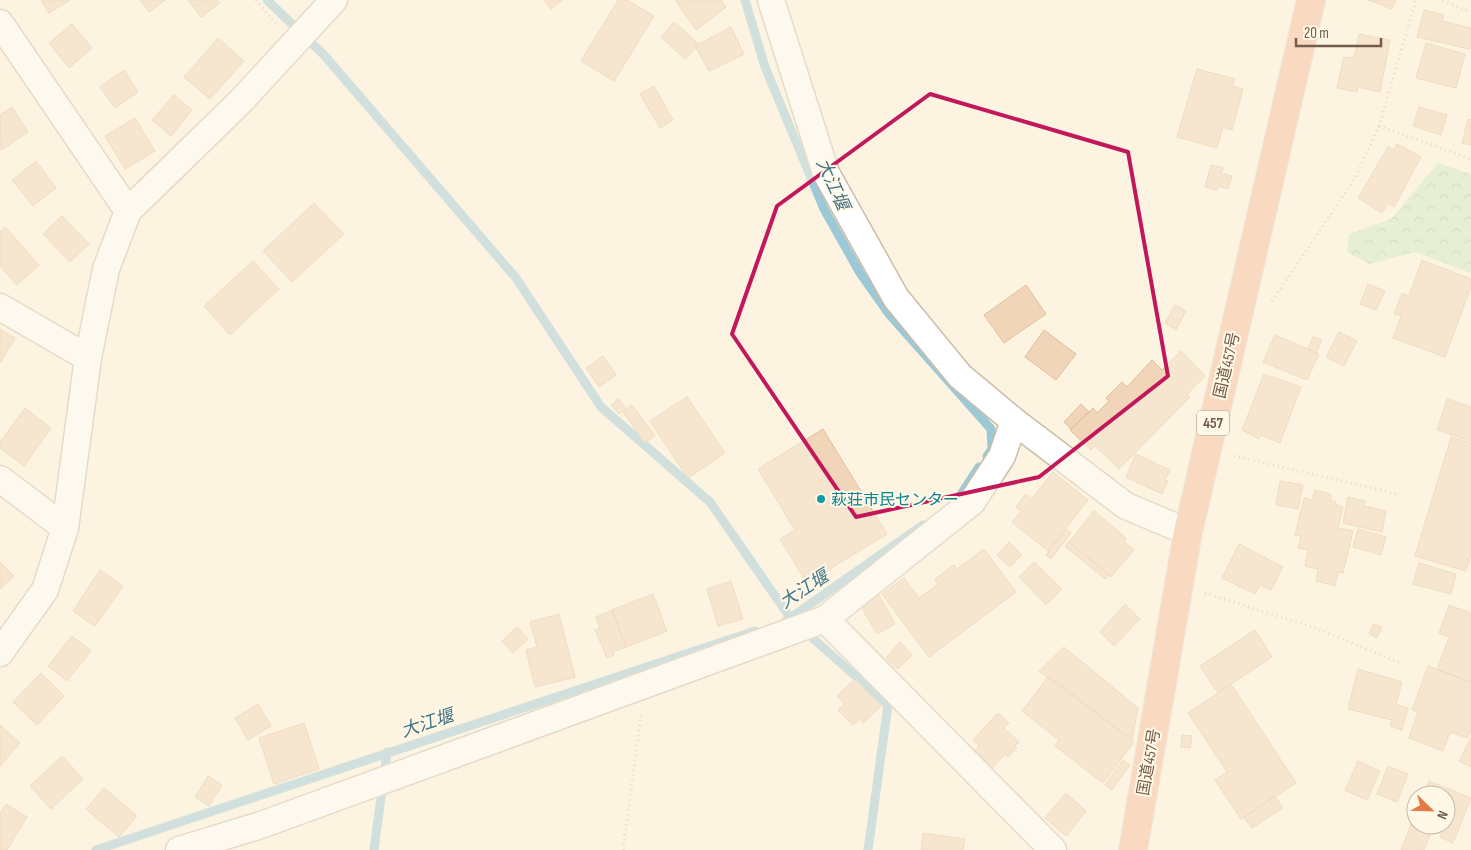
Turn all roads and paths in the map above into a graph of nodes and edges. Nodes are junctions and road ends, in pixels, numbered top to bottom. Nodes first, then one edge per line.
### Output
1 (334, 0) edge
2 (771, 0) edge
3 (1311, 0) edge
4 (1416, 0) edge
5 (1443, 0) edge
6 (1467, 11) dead end
7 (0, 24) edge
8 (1379, 126) junction
9 (1471, 160) edge
10 (128, 211) junction
11 (0, 307) edge
12 (1266, 309) dead end
13 (88, 358) junction
14 (1014, 421) junction
15 (1207, 450) junction
16 (0, 479) edge
17 (1398, 494) dead end
18 (65, 528) junction
19 (1188, 532) junction
20 (1178, 584) junction
21 (825, 619) junction
22 (0, 653) edge
23 (1400, 662) dead end
24 (645, 684) junction
25 (179, 850) edge
26 (623, 850) edge
27 (1053, 850) edge
28 (1133, 850) edge

1 - 10 street
2 - 14 street
3 - 15 highway, 国道457号 / 457
4 - 8 path
5 - 6 path
7 - 10 street
8 - 9 path
8 - 12 path
10 - 13 street
11 - 13 street
13 - 18 street
14 - 19 street
14 - 21 street
15 - 17 path
15 - 19 highway, 国道457号 / 457
16 - 18 street
18 - 22 street
19 - 20 highway, 国道457号 / 457
20 - 23 path
20 - 28 highway, 国道457号 / 457
21 - 24 street
21 - 27 street
24 - 25 street
24 - 26 path

